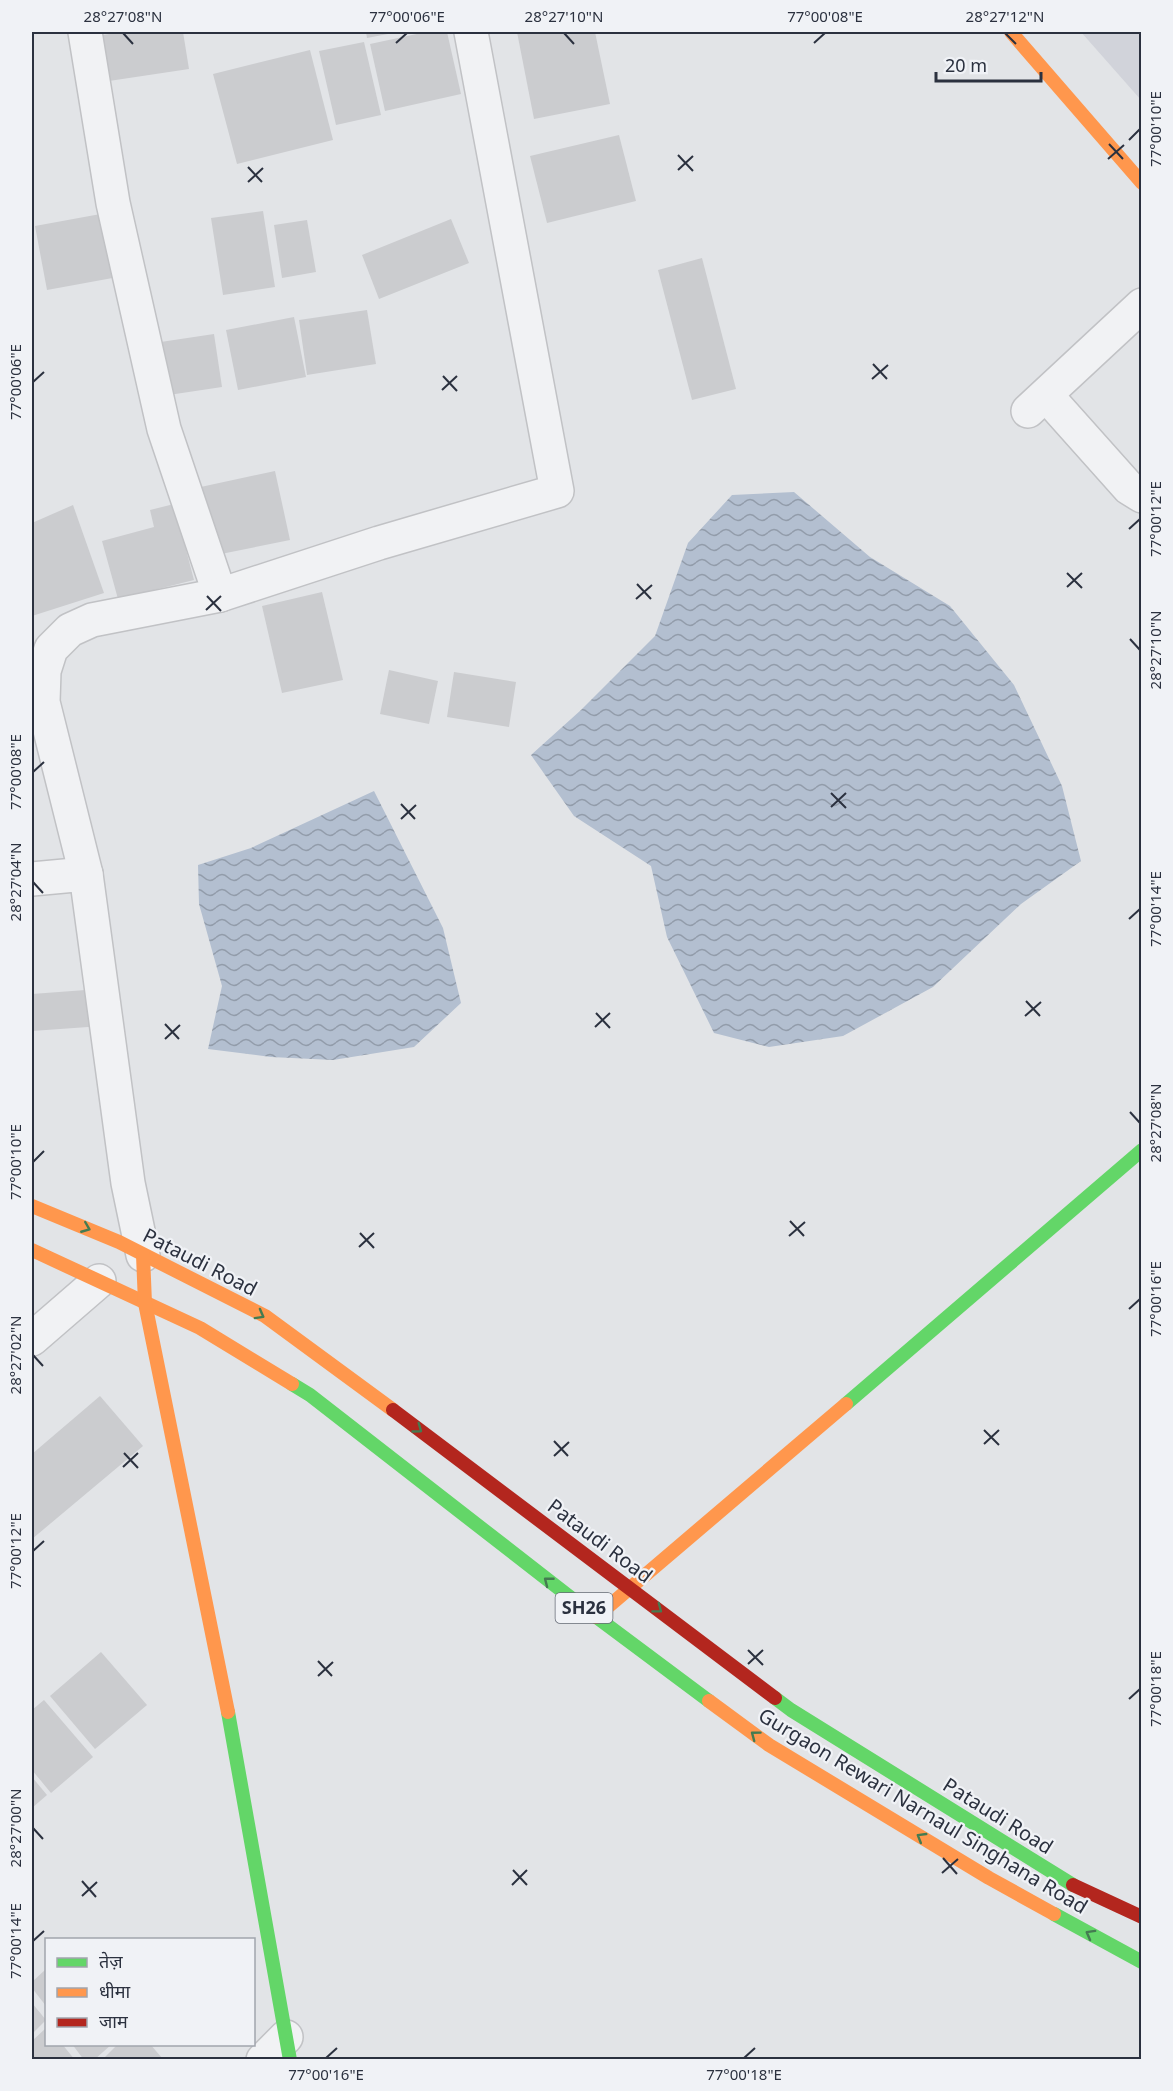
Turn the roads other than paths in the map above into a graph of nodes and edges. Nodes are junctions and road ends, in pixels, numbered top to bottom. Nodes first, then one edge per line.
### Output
1 (85, 32) edge
2 (471, 32) edge
3 (1011, 32) edge
4 (1142, 183) edge
5 (1142, 305) edge
6 (1142, 496) edge
7 (220, 595) junction
8 (41, 639) edge
9 (86, 874) junction
10 (32, 879) edge
11 (1142, 1150) edge
12 (32, 1206) edge
13 (32, 1250) edge
14 (143, 1255) junction
15 (99, 1281) junction
16 (145, 1303) junction
17 (32, 1339) edge
18 (630, 1588) junction
19 (596, 1617) junction
20 (1142, 1917) edge
21 (1142, 1962) edge
22 (288, 2048) edge
23 (263, 2060) edge

1 - 7 street
2 - 7 street
3 - 4 main road
5 - 6 street
7 - 8 street
8 - 9 street
9 - 10 street
9 - 14 street
11 - 18 main road
12 -> 14 main road, Pataudi Road / SH26
13 - 15 main road, Gurgaon Rewari Narnaul Singhana Road / SH26
14 - 16 main road
14 -> 18 main road, Pataudi Road / SH26
15 - 16 main road, Gurgaon Rewari Narnaul Singhana Road / SH26
15 - 17 street
19 -> 16 main road, Gurgaon Rewari Narnaul Singhana Road / SH26
16 - 22 main road
18 - 19 main road
18 -> 20 main road, Pataudi Road / SH26
21 -> 19 main road, Gurgaon Rewari Narnaul Singhana Road / SH26
22 - 23 street

